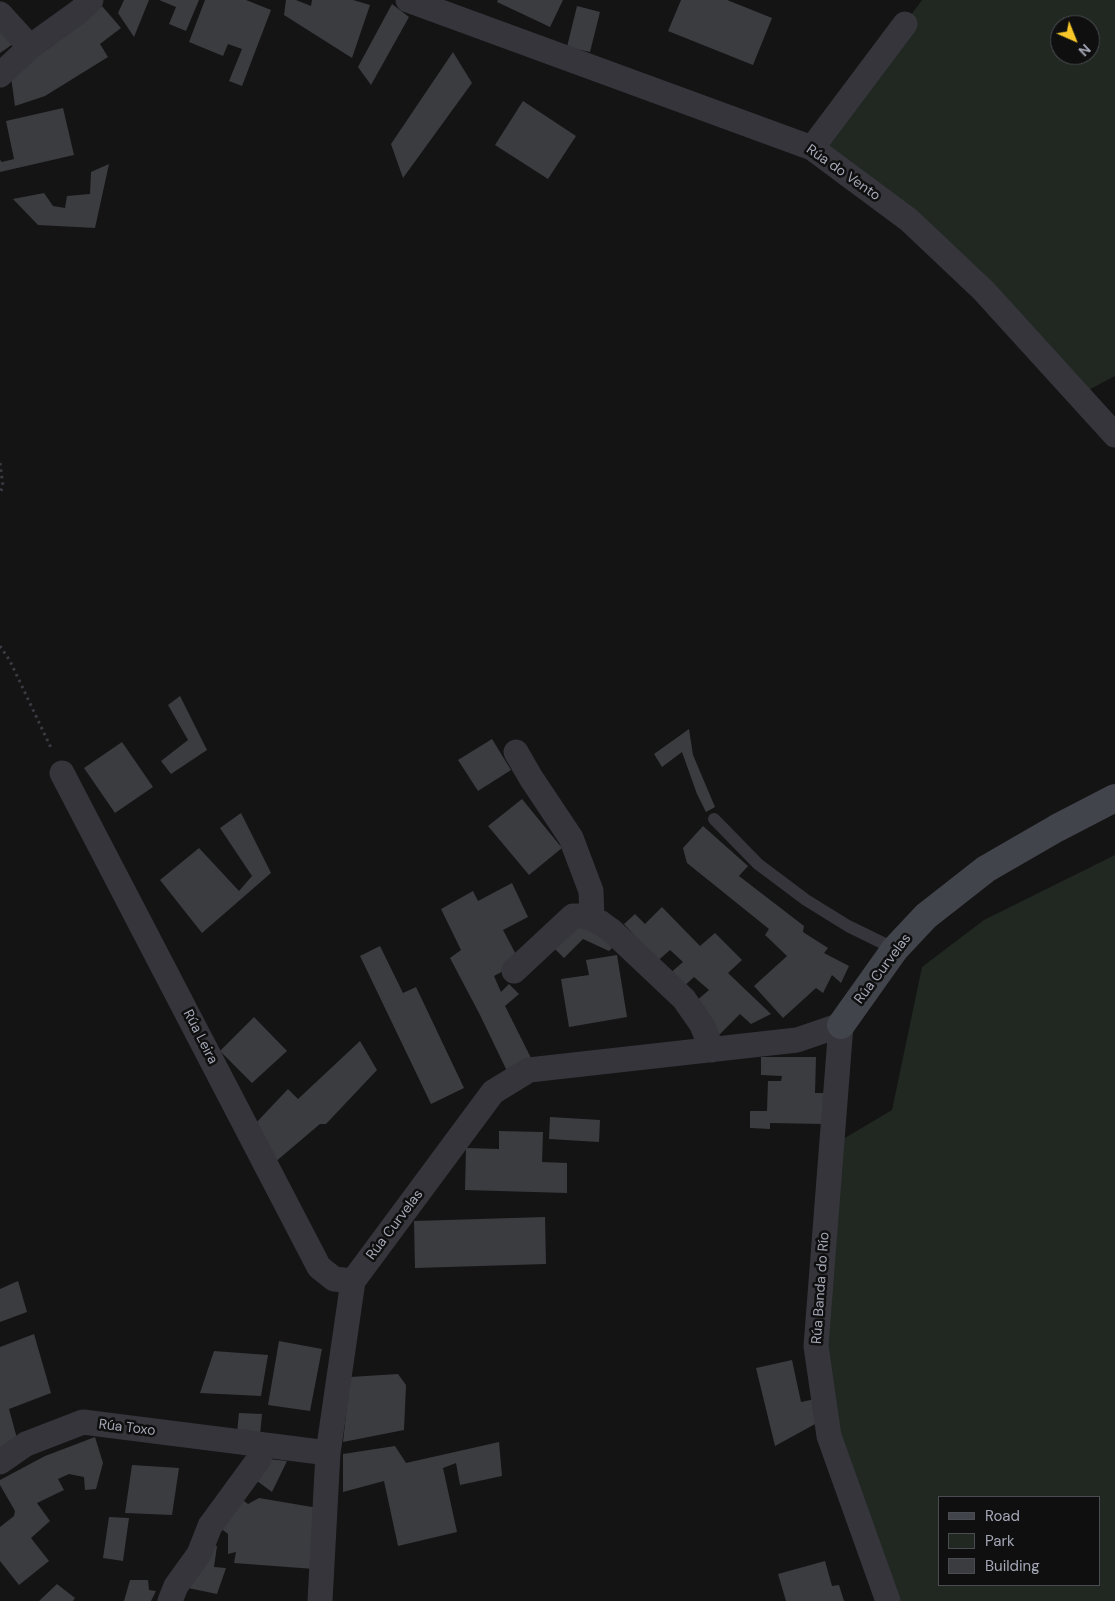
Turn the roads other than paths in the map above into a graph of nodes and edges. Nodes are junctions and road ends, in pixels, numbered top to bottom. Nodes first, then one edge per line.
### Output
1 (91, 0) edge
2 (408, 0) edge
3 (0, 14) edge
4 (905, 24) dead end
5 (30, 47) junction
6 (0, 74) edge
7 (812, 148) junction
8 (1115, 435) edge
9 (516, 752) dead end
10 (62, 773) road end
11 (1115, 798) edge
12 (714, 819) dead end
13 (592, 919) junction
14 (895, 949) junction
15 (514, 971) dead end
16 (841, 1026) junction
17 (712, 1050) junction
18 (353, 1281) junction
19 (264, 1445) junction
20 (328, 1453) junction
21 (0, 1462) edge
22 (170, 1601) edge
23 (320, 1601) edge
24 (888, 1601) edge

1 - 5 street
2 - 7 street, Rúa do Vento
3 - 5 street
4 - 7 street
5 - 6 street
7 - 8 street, Rúa do Vento
9 - 13 street
10 - 18 street, Rúa Leira
11 - 14 street, Rúa Curvelas
12 - 14 lane
13 - 15 street
13 - 17 street
14 - 16 street, Rúa Curvelas
16 - 17 street, Rúa Curvelas
16 - 24 street, Rúa Banda do Río
17 - 18 street, Rúa Curvelas
18 - 20 street, Rúa Curvelas
19 - 20 street, Rúa Toxo
19 - 21 street, Rúa Toxo
19 - 22 street
20 - 23 street, Rúa Curvelas

